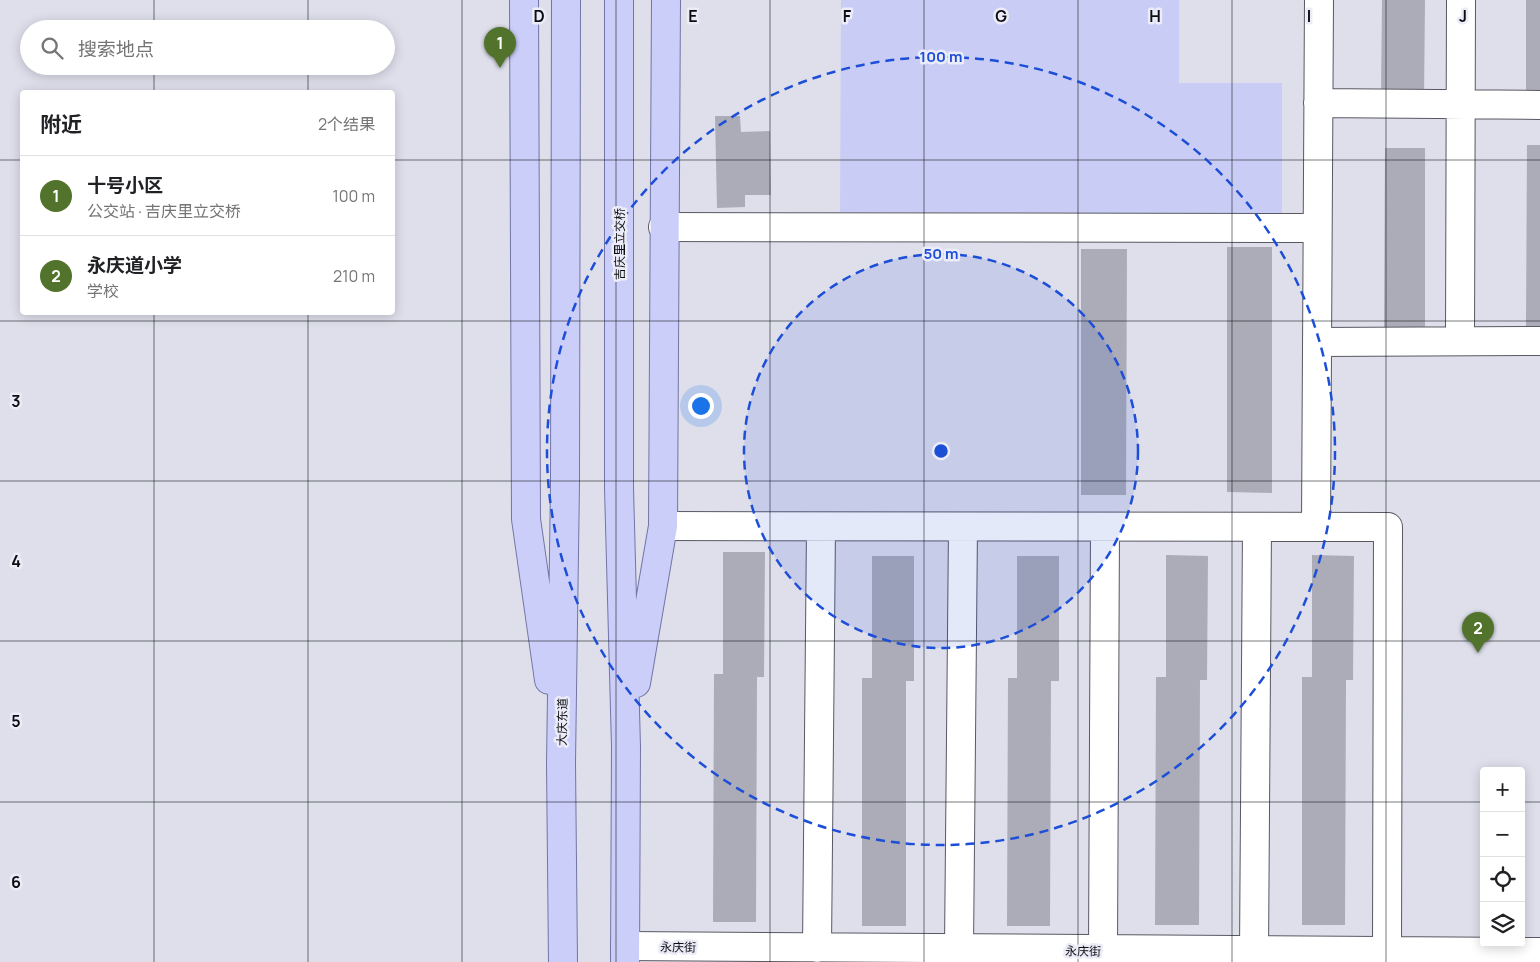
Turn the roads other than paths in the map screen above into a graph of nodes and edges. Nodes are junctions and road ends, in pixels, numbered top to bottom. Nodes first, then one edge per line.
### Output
1 (524, 0) edge
2 (566, 0) edge
3 (619, 0) edge
4 (666, 0) edge
5 (1319, 0) edge
6 (1462, 0) edge
7 (1318, 103) junction
8 (1461, 104) junction
9 (1540, 104) edge
10 (663, 227) junction
11 (1317, 228) junction
12 (1460, 341) junction
13 (1540, 341) edge
14 (1317, 342) junction
15 (663, 526) junction
16 (821, 526) junction
17 (963, 527) junction
18 (1105, 527) junction
19 (1257, 527) junction
20 (1316, 527) junction
21 (626, 747) junction
22 (561, 763) junction
23 (817, 948) junction
24 (959, 949) junction
25 (1103, 951) junction
26 (1254, 952) junction
27 (1540, 952) edge
28 (1387, 953) junction
29 (625, 954) edge
30 (563, 962) edge

1 - 22 main road
2 - 22 main road, 大庆东道
3 - 21 main road, 吉庆里立交桥
4 - 10 main road
5 - 7 street
6 - 8 street
7 - 8 street
7 - 11 street
8 - 9 street
8 - 12 street
10 - 11 street
10 - 15 main road
11 - 14 street
12 - 13 street
12 - 14 street
14 - 20 street
15 - 16 street
15 - 21 main road
16 - 17 street
16 - 23 street
17 - 18 street
17 - 24 street
18 - 19 street
18 - 25 street
19 - 20 street
19 - 26 street
20 - 28 street
21 - 29 main road
22 - 30 main road, 大庆东道
23 - 24 street, 永庆街
23 - 29 street, 永庆街
24 - 25 street, 永庆街
25 - 26 street, 永庆街
26 - 28 street, 永庆街
27 - 28 street, 永庆街

